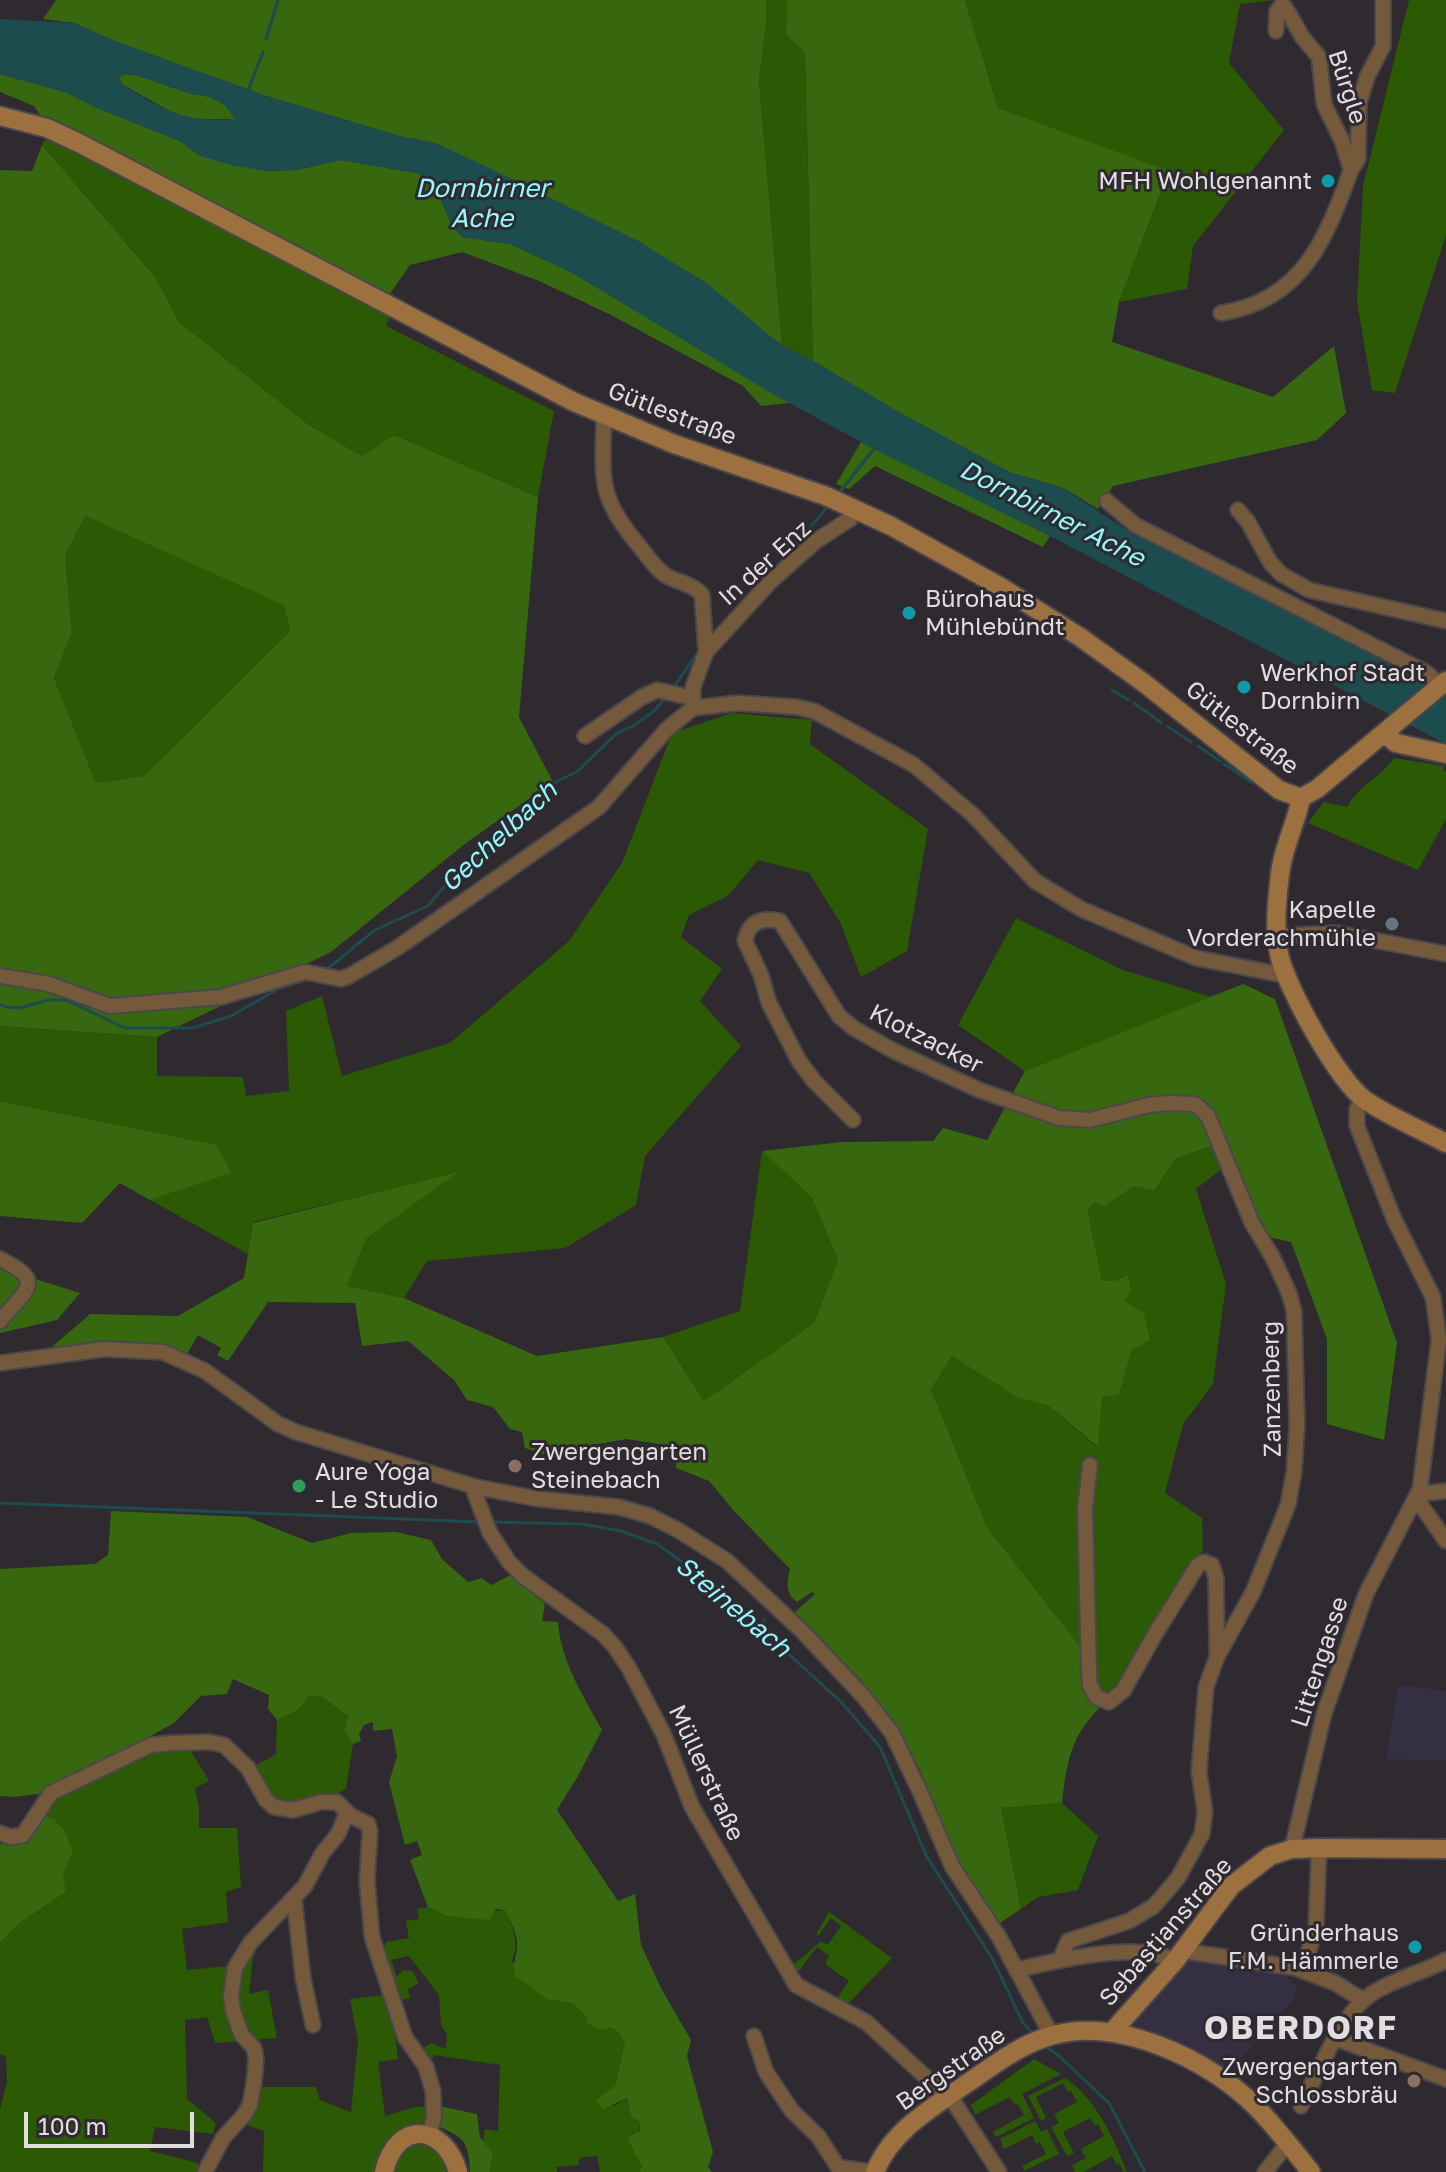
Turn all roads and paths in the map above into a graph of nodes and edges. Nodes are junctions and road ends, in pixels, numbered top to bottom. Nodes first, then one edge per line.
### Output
1 (1383, 0) edge
2 (1276, 31) dead end
3 (0, 116) edge
4 (1351, 170) junction
5 (1221, 313) dead end
6 (604, 414) junction
7 (1107, 501) dead end
8 (841, 502) junction
9 (1238, 510) dead end
10 (1330, 593) junction
11 (1323, 621) junction
12 (1446, 621) edge
13 (705, 645) junction
14 (1442, 684) edge
15 (693, 703) junction
16 (1390, 728) junction
17 (585, 736) dead end
18 (1446, 754) edge
19 (1301, 798) junction
20 (1277, 936) junction
21 (1446, 954) edge
22 (1284, 973) junction
23 (0, 976) edge
24 (1363, 1099) junction
25 (1170, 1103) joint
26 (853, 1120) dead end
27 (1446, 1143) edge
28 (0, 1259) edge
29 (0, 1321) edge
30 (0, 1363) edge
31 (1090, 1465) dead end
32 (476, 1487) junction
33 (1446, 1491) edge
34 (1416, 1498) junction
35 (1446, 1541) edge
36 (1217, 1657) junction
37 (351, 1816) junction
38 (0, 1833) edge
39 (1319, 1848) junction
40 (1292, 1849) junction
41 (1446, 1849) edge
42 (294, 1897) junction
43 (1180, 1955) junction
44 (1060, 1960) junction
45 (1446, 1960) edge
46 (1016, 1970) junction
47 (1303, 1970) junction
48 (1363, 2000) junction
49 (313, 2025) dead end
50 (1112, 2032) junction
51 (754, 2036) dead end
52 (1042, 2039) junction
53 (1337, 2039) junction
54 (1446, 2079) edge
55 (947, 2098) junction
56 (1301, 2106) dead end
57 (430, 2134) junction
58 (1288, 2143) junction
59 (205, 2172) edge
60 (384, 2172) edge
61 (458, 2172) edge
62 (873, 2172) edge
63 (999, 2172) edge
64 (1265, 2172) edge
65 (1311, 2172) edge

1 - 4 street, Bürgle
2 - 4 street, Bürgle
3 - 6 street, Gütlestraße
4 - 5 street, Bürgle
6 - 8 street, Gütlestraße
6 - 13 street, In der Enz
7 - 11 street
8 - 13 street, In der Enz
8 - 19 street, Gütlestraße
9 - 10 street
10 - 11 street
10 - 12 street
11 - 14 street
13 - 15 street, In der Enz
14 - 16 street
15 - 17 street
15 - 22 street
15 - 23 street
16 - 18 street
16 - 19 street
19 - 20 street
20 - 21 street
20 - 22 street
22 - 24 street
24 - 27 street
24 - 34 street, Littengasse
25 - 26 street, Klotzacker
25 - 36 street, Zanzenberg
28 - 29 street
30 - 32 street
31 - 36 street, Zanzenberg
32 - 46 street
32 - 55 street, Müllerstraße
33 - 34 street
34 - 35 street
34 - 40 street, Littengasse
36 - 44 street, Zanzenberg
37 - 38 street
37 - 42 street
37 - 57 street
39 - 40 street, Sebastianstraße
39 - 41 street, Sebastianstraße
39 - 47 street
40 - 43 street, Sebastianstraße
42 - 49 street
42 - 59 street
43 - 44 street
43 - 47 street
43 - 50 street, Sebastianstraße
44 - 46 street
45 - 48 street
46 - 52 street
47 - 48 street
48 - 53 street
50 - 52 street, Bergstraße
50 - 58 street, Bergstraße
51 - 62 street, Bergstraße
52 - 55 street, Bergstraße
53 - 54 street
53 - 56 street
55 - 62 street, Bergstraße
55 - 63 street, Müllerstraße
57 - 60 street
57 - 61 street
58 - 64 street
58 - 65 street, Bergstraße

